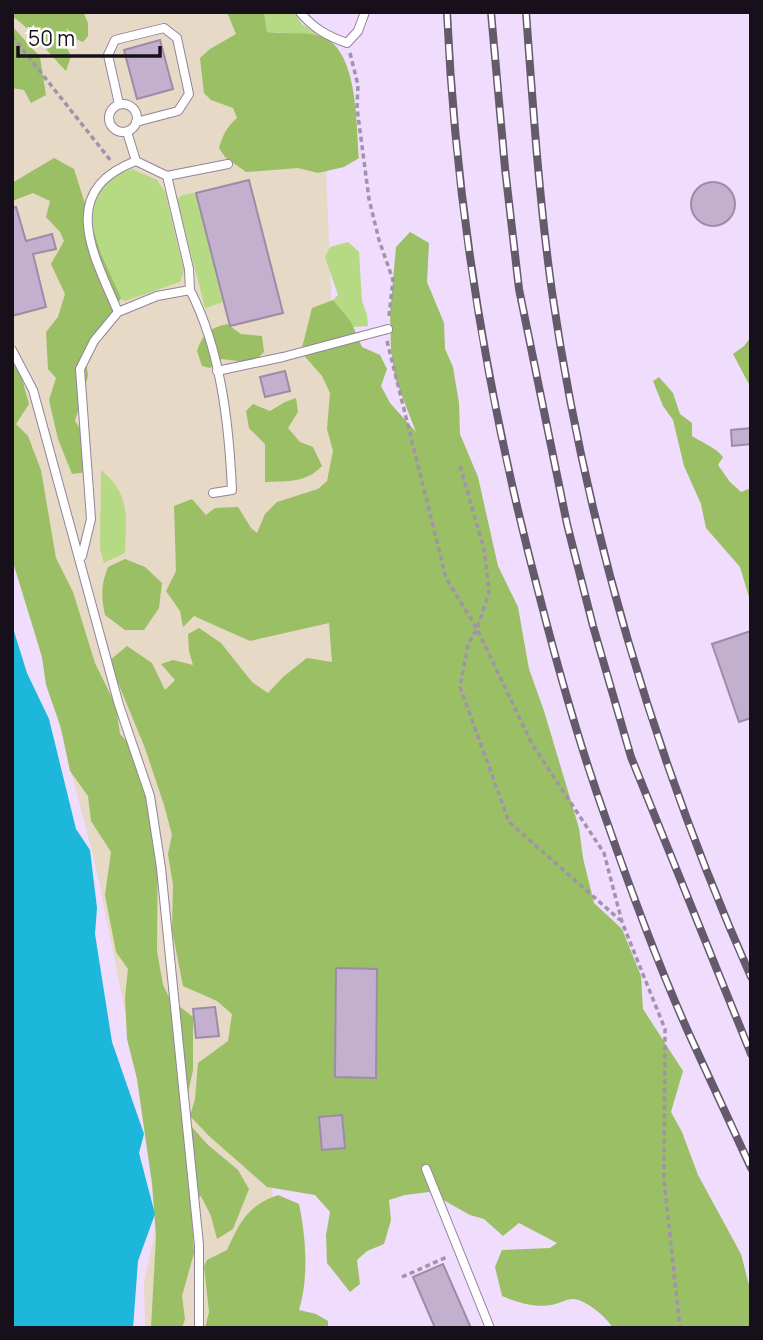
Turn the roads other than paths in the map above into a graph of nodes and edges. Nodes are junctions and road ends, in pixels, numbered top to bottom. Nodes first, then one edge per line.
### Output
1 (300, 12) edge
2 (365, 12) edge
3 (119, 104) junction
4 (136, 122) junction
5 (127, 132) junction
6 (136, 161) junction
7 (228, 164) dead end
8 (167, 176) junction
9 (190, 290) junction
10 (118, 312) junction
11 (388, 329) road end
12 (12, 350) edge
13 (217, 371) junction
14 (213, 492) dead end
15 (81, 559) junction
16 (426, 1169) dead end
17 (199, 1328) edge
18 (490, 1328) edge

1 - 2 lane
3 - 4 lane
3 - 4 lane
3 - 5 lane
4 - 5 lane
5 - 6 lane
6 - 8 lane
6 - 10 lane
7 - 8 lane
8 - 9 lane
9 - 10 lane
9 - 13 lane
10 - 15 lane
11 - 13 lane
12 - 15 lane
13 - 14 lane
15 - 17 lane
16 - 18 lane

